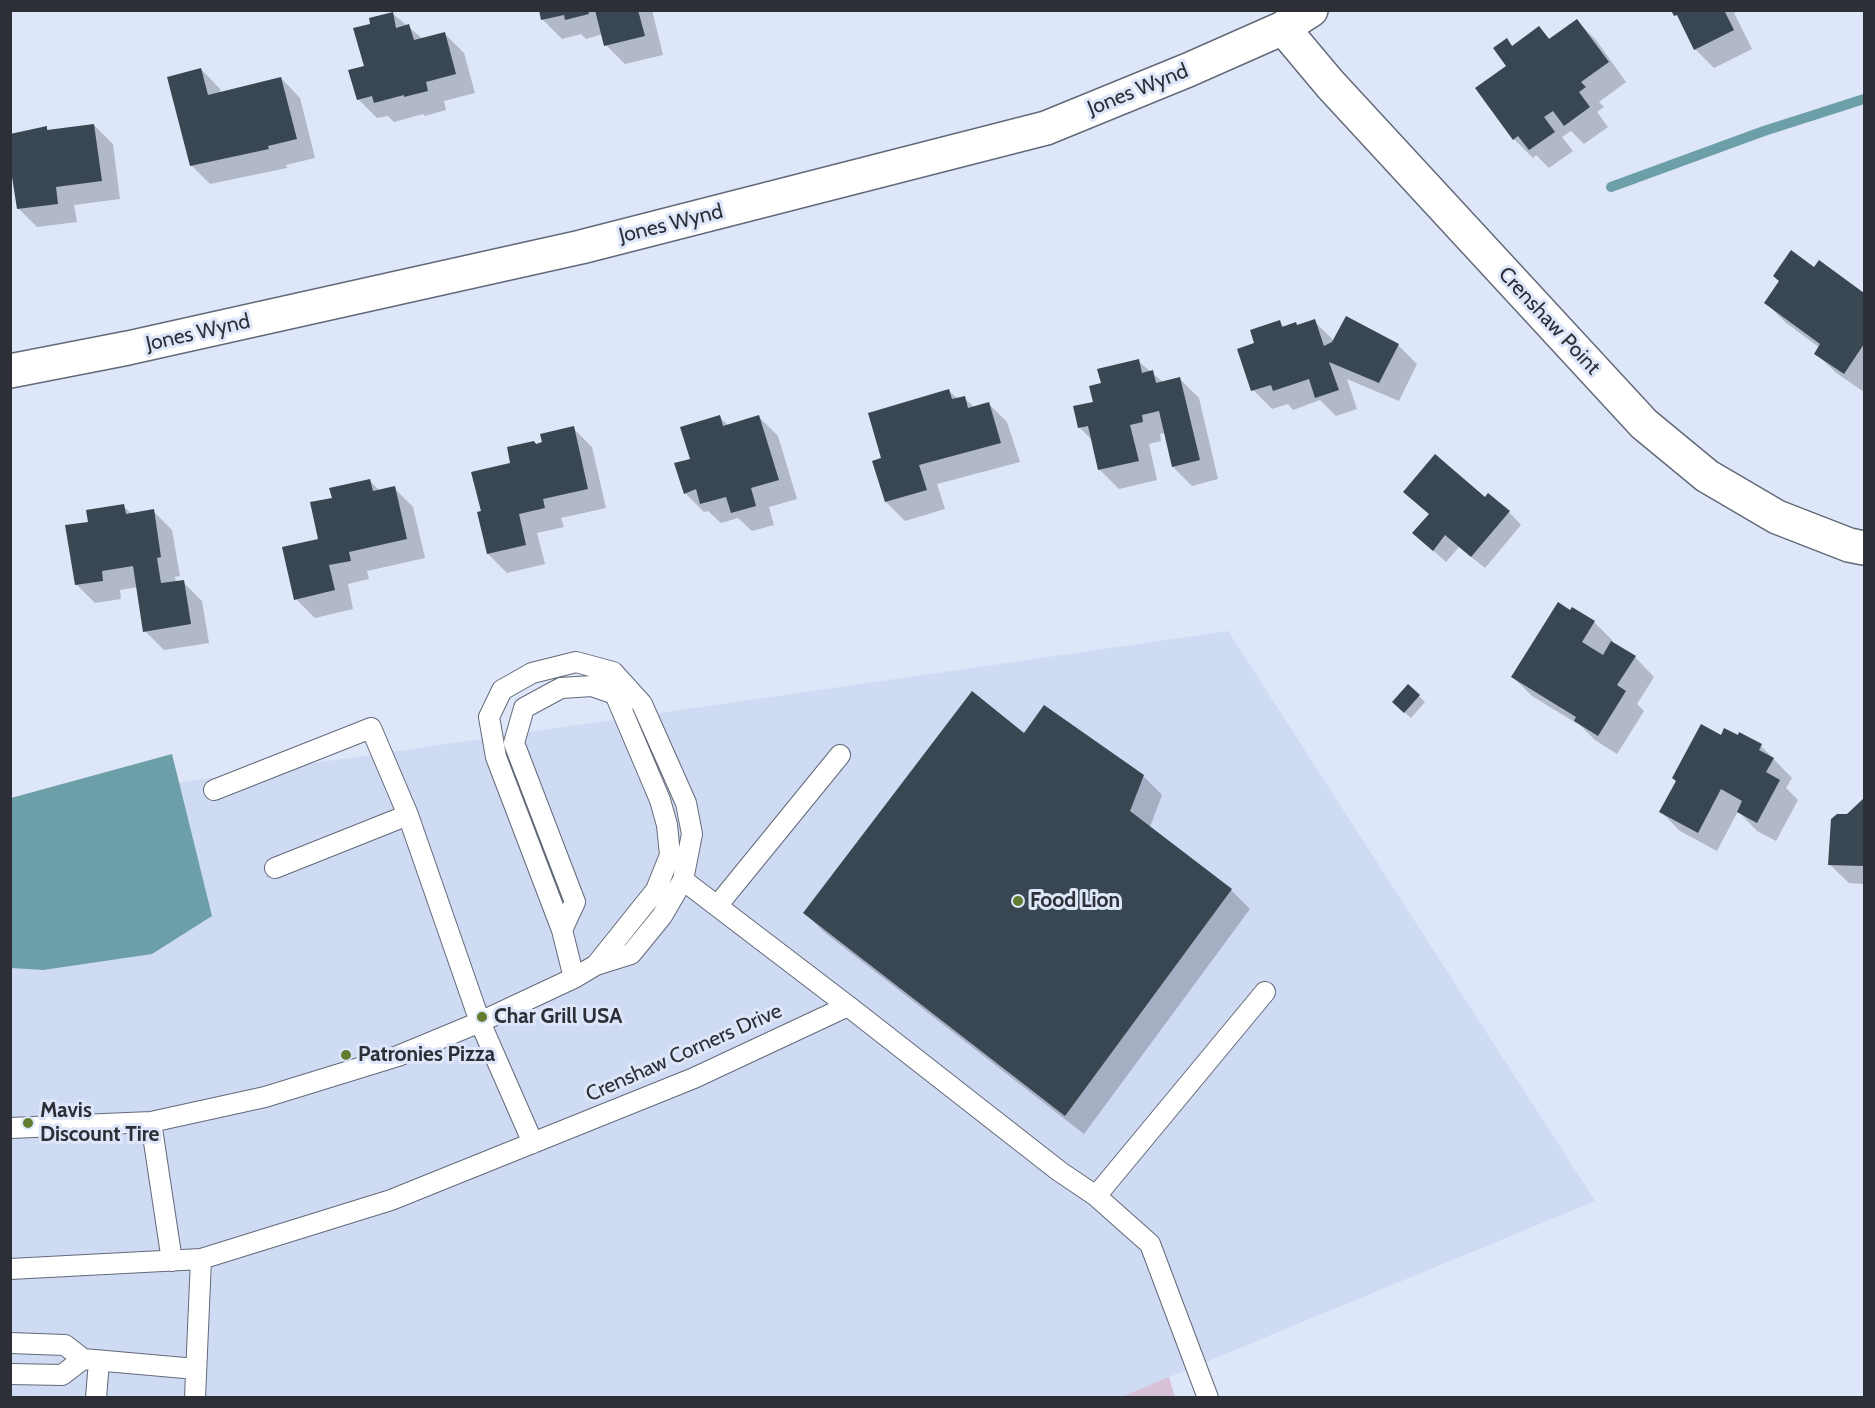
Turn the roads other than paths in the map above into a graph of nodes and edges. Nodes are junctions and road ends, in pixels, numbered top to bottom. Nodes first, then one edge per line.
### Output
1 (1311, 10) edge
2 (1282, 28) junction
3 (10, 371) edge
4 (1864, 548) edge
5 (840, 755) dead end
6 (214, 790) dead end
7 (408, 815) junction
8 (275, 868) dead end
9 (683, 880) junction
10 (717, 906) junction
11 (562, 930) junction
12 (596, 964) junction
13 (574, 978) junction
14 (1265, 992) dead end
15 (848, 1006) junction
16 (480, 1022) junction
17 (151, 1122) junction
18 (10, 1128) edge
19 (533, 1143) junction
20 (1096, 1196) junction
21 (201, 1259) junction
22 (172, 1261) junction
23 (10, 1269) edge
24 (10, 1343) edge
25 (91, 1360) junction
26 (196, 1369) junction
27 (10, 1374) edge
28 (96, 1398) edge
29 (195, 1398) edge
30 (1208, 1398) edge

1 - 2 street, Jones Wynd
2 - 3 street, Jones Wynd
2 - 4 street, Crenshaw Point
5 - 10 lane
6 - 7 lane
7 - 8 lane
7 - 16 lane
9 - 10 lane
9 - 11 lane
9 - 12 lane
10 - 15 lane
11 - 12 lane
11 - 13 lane
12 - 13 lane
13 - 16 lane
14 - 20 lane
15 - 19 lane, Crenshaw Corners Drive
15 - 20 lane
16 - 17 lane
16 - 19 lane
17 - 18 lane
17 - 22 lane
19 - 21 lane, Crenshaw Corners Drive
20 - 30 lane
21 - 22 lane, Crenshaw Corners Drive
21 - 26 lane
22 - 23 lane, Crenshaw Corners Drive
24 - 25 lane
25 - 26 lane
25 - 27 lane
25 - 28 lane
26 - 29 lane

